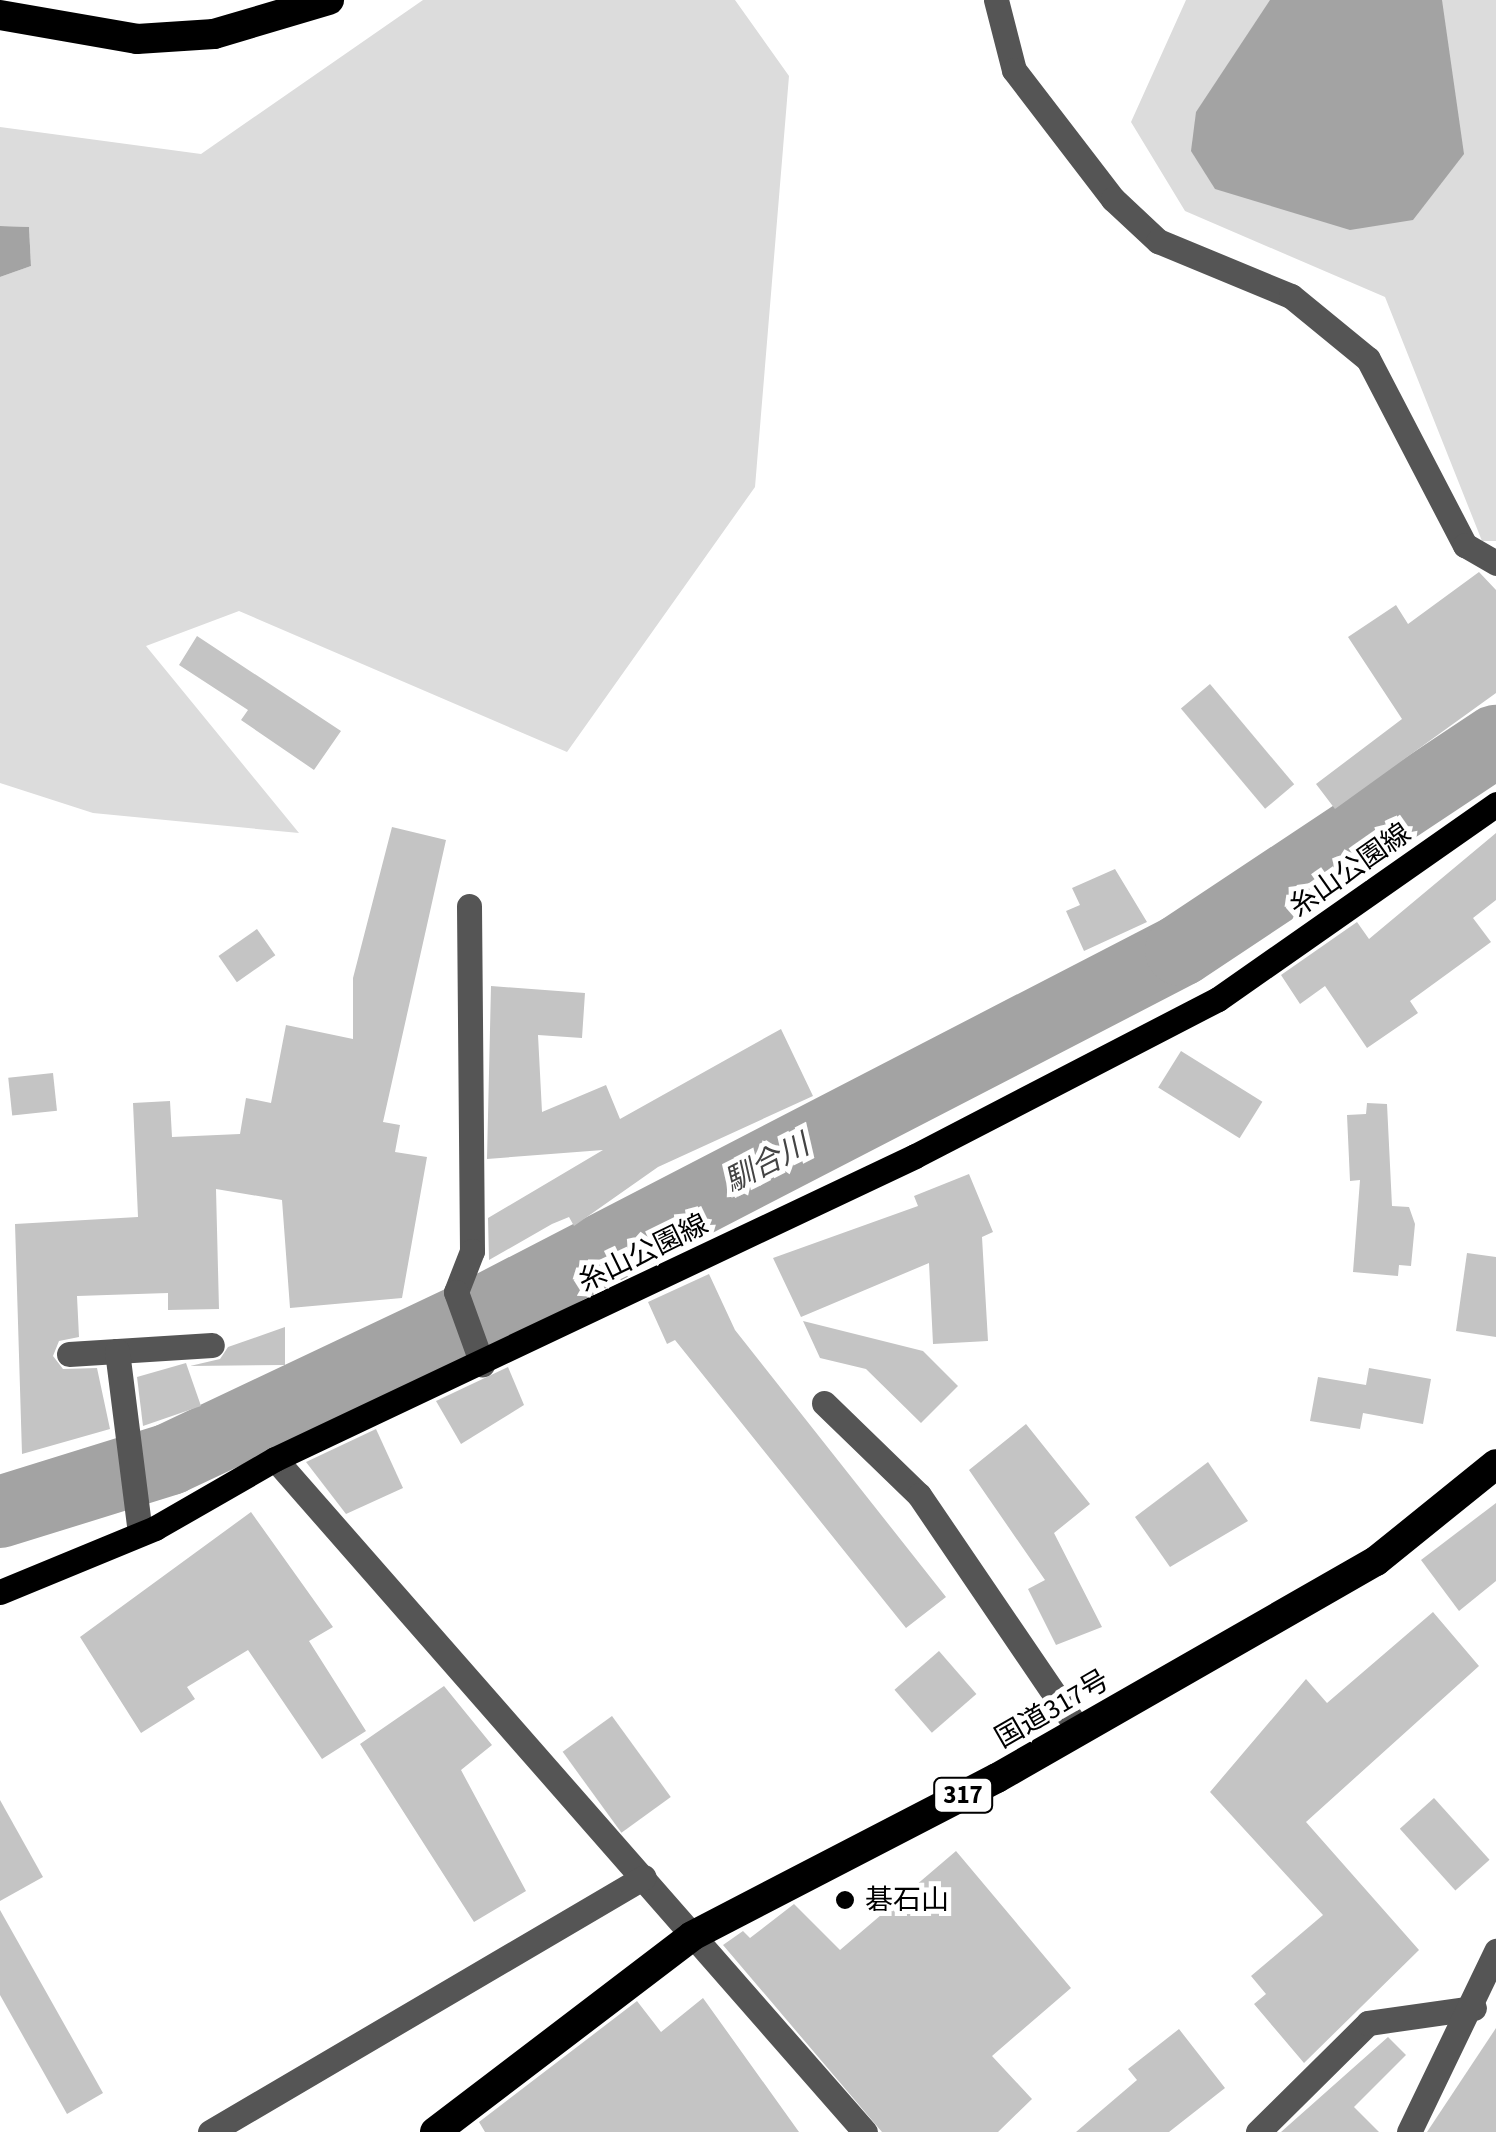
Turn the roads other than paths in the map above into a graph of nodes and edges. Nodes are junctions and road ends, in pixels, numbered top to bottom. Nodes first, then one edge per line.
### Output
1 (329, 0) edge
2 (996, 0) edge
3 (0, 16) edge
4 (1496, 563) edge
5 (1496, 804) edge
6 (469, 906) dead end
7 (212, 1345) dead end
8 (117, 1352) junction
9 (69, 1354) dead end
10 (482, 1364) junction
11 (824, 1403) dead end
12 (275, 1459) junction
13 (1496, 1464) edge
14 (140, 1534) junction
15 (7, 1586) edge
16 (1079, 1730) junction
17 (644, 1877) junction
18 (692, 1936) junction
19 (1496, 1951) edge
20 (1474, 2008) junction
21 (210, 2132) edge
22 (436, 2132) edge
23 (865, 2132) edge
24 (1258, 2132) edge
25 (1409, 2132) edge

1 - 3 highway
2 - 4 street
5 - 10 main road, 糸山公園線
6 - 10 street
7 - 8 street
8 - 9 street
8 - 14 street
10 - 12 main road, 糸山公園線
11 - 16 street
12 - 14 main road, 糸山公園線
12 - 17 street
13 - 16 highway, 国道317号 / 317
14 - 15 main road, 糸山公園線
16 - 18 highway, 国道317号 / 317
17 - 18 street
17 - 21 street
18 - 22 highway, 国道317号 / 317
18 - 23 street
19 - 20 street
20 - 24 street
20 - 25 street

